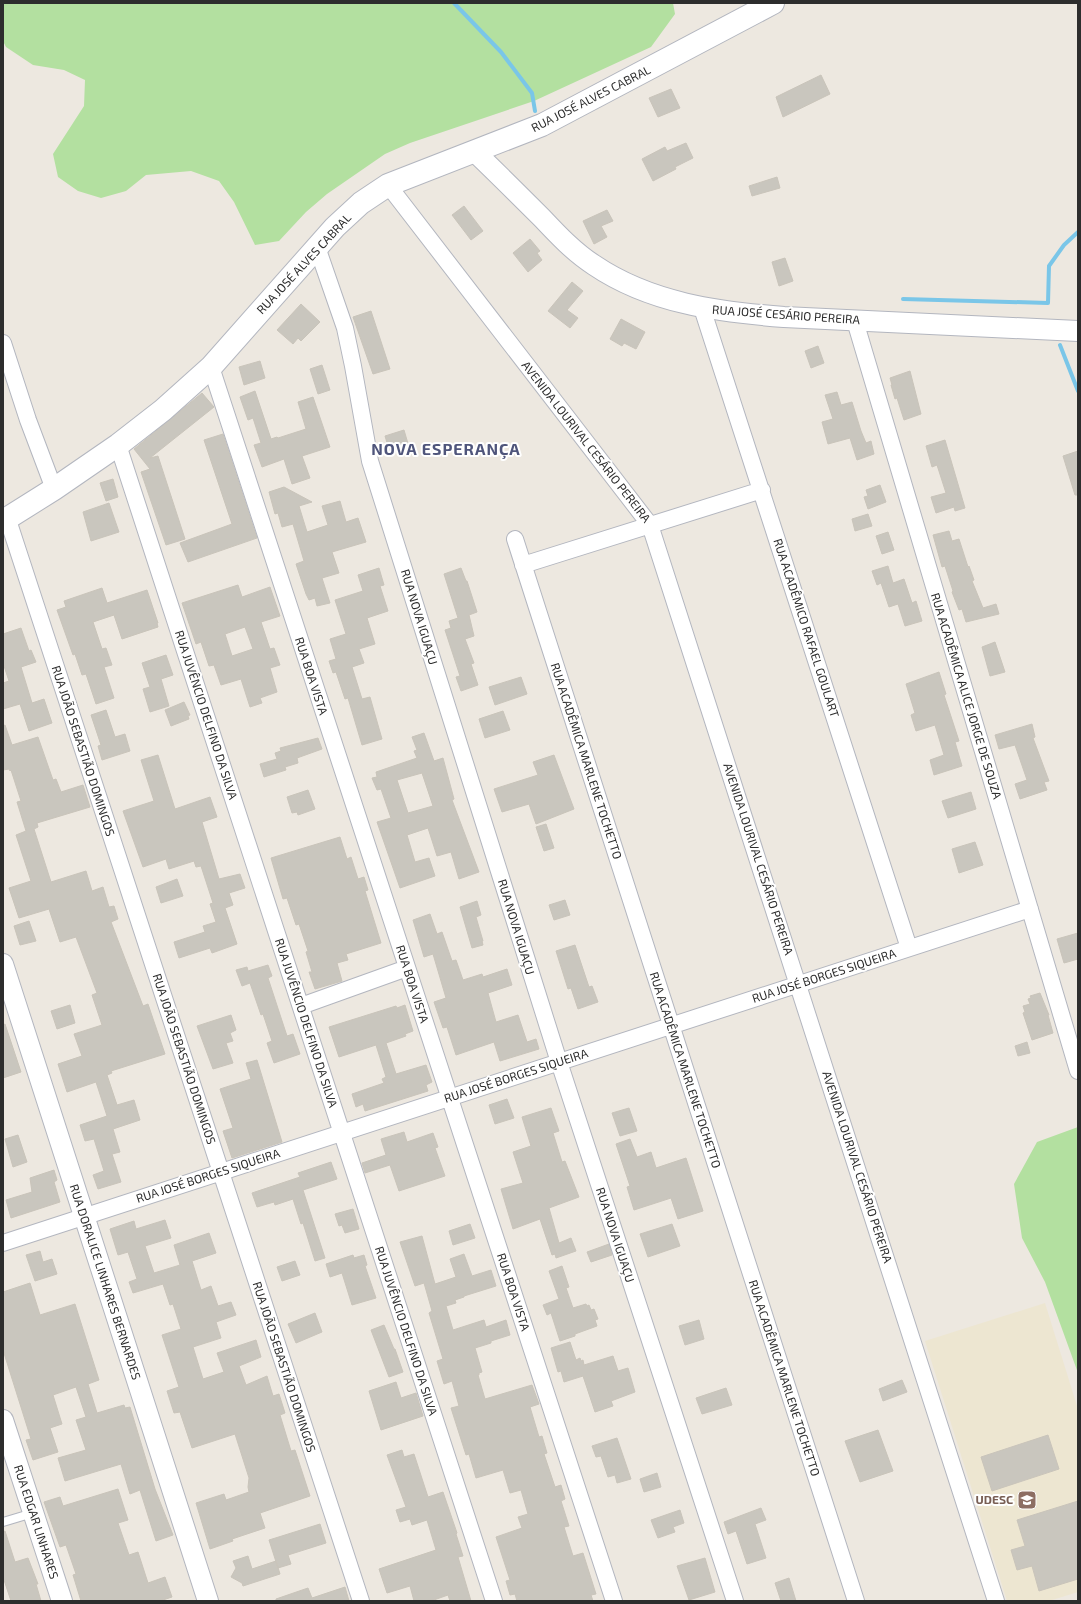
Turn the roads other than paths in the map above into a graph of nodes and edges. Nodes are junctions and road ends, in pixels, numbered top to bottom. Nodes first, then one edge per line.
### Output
1 (774, 3) edge
2 (476, 152) junction
3 (388, 185) junction
4 (317, 247) junction
5 (702, 308) junction
6 (855, 321) junction
7 (1078, 331) edge
8 (3, 343) edge
9 (210, 367) junction
10 (118, 445) junction
11 (54, 489) junction
12 (762, 490) junction
13 (5, 519) edge
14 (650, 525) junction
15 (515, 539) dead end
16 (523, 565) junction
17 (1030, 909) junction
18 (909, 948) junction
19 (3, 964) edge
20 (407, 968) junction
21 (798, 984) junction
22 (301, 1006) junction
23 (671, 1026) junction
24 (559, 1062) junction
25 (1078, 1071) edge
26 (449, 1098) junction
27 (342, 1133) junction
28 (221, 1172) junction
29 (84, 1217) junction
30 (3, 1243) edge
31 (3, 1420) edge
32 (33, 1513) junction
33 (3, 1522) edge
34 (62, 1601) edge
35 (208, 1601) edge
36 (361, 1601) edge
37 (494, 1601) edge
38 (614, 1601) edge
39 (735, 1601) edge
40 (856, 1601) edge
41 (996, 1601) edge

1 - 2 main road, RUA JOSÉ ALVES CABRAL
2 - 3 main road, RUA JOSÉ ALVES CABRAL
2 - 5 street, RUA JOSÉ CESÁRIO PEREIRA
3 - 4 main road, RUA JOSÉ ALVES CABRAL
3 - 14 street, AVENIDA LOURIVAL CESÁRIO PEREIRA
4 - 9 main road, RUA JOSÉ ALVES CABRAL
4 - 24 street, RUA NOVA IGUAÇU
5 - 6 street, RUA JOSÉ CESÁRIO PEREIRA
5 - 12 street, RUA ACADÊMICO RAFAEL GOULART
6 - 7 street, RUA JOSÉ CESÁRIO PEREIRA
6 - 17 street, RUA ACADÊMICA ALICE JORGE DE SOUZA
8 - 11 street
9 - 10 main road, RUA JOSÉ ALVES CABRAL
9 - 20 street, RUA BOA VISTA
10 - 11 main road, RUA JOSÉ ALVES CABRAL
10 - 22 street, RUA JUVÊNCIO DELFINO DA SILVA
11 - 13 main road, RUA JOSÉ ALVES CABRAL
12 - 14 street
12 - 18 street, RUA ACADÊMICO RAFAEL GOULART
13 - 28 street, RUA JOÃO SEBASTIÃO DOMINGOS
14 - 16 street
14 - 21 street, AVENIDA LOURIVAL CESÁRIO PEREIRA
15 - 16 street, RUA ACADÊMICA MARLENE TOCHETTO
16 - 23 street, RUA ACADÊMICA MARLENE TOCHETTO
17 - 18 street, RUA JOSÉ BORGES SIQUEIRA
17 - 25 street, RUA ACADÊMICA ALICE JORGE DE SOUZA
18 - 21 street, RUA JOSÉ BORGES SIQUEIRA
19 - 29 street, RUA DORALICE LINHARES BERNARDES
20 - 22 street
20 - 26 street, RUA BOA VISTA
21 - 23 street, RUA JOSÉ BORGES SIQUEIRA
21 - 41 street, AVENIDA LOURIVAL CESÁRIO PEREIRA
22 - 27 street, RUA JUVÊNCIO DELFINO DA SILVA
23 - 24 street, RUA JOSÉ BORGES SIQUEIRA
23 - 40 street, RUA ACADÊMICA MARLENE TOCHETTO
24 - 26 street, RUA JOSÉ BORGES SIQUEIRA
24 - 39 street, RUA NOVA IGUAÇU
26 - 27 street, RUA JOSÉ BORGES SIQUEIRA
26 - 38 street, RUA BOA VISTA
27 - 28 street, RUA JOSÉ BORGES SIQUEIRA
27 - 37 street, RUA JUVÊNCIO DELFINO DA SILVA
28 - 29 street, RUA JOSÉ BORGES SIQUEIRA
28 - 36 street, RUA JOÃO SEBASTIÃO DOMINGOS
29 - 30 street, RUA JOSÉ BORGES SIQUEIRA
29 - 35 street, RUA DORALICE LINHARES BERNARDES
31 - 32 street, RUA EDGAR LINHARES
32 - 33 lane
32 - 34 street, RUA EDGAR LINHARES

